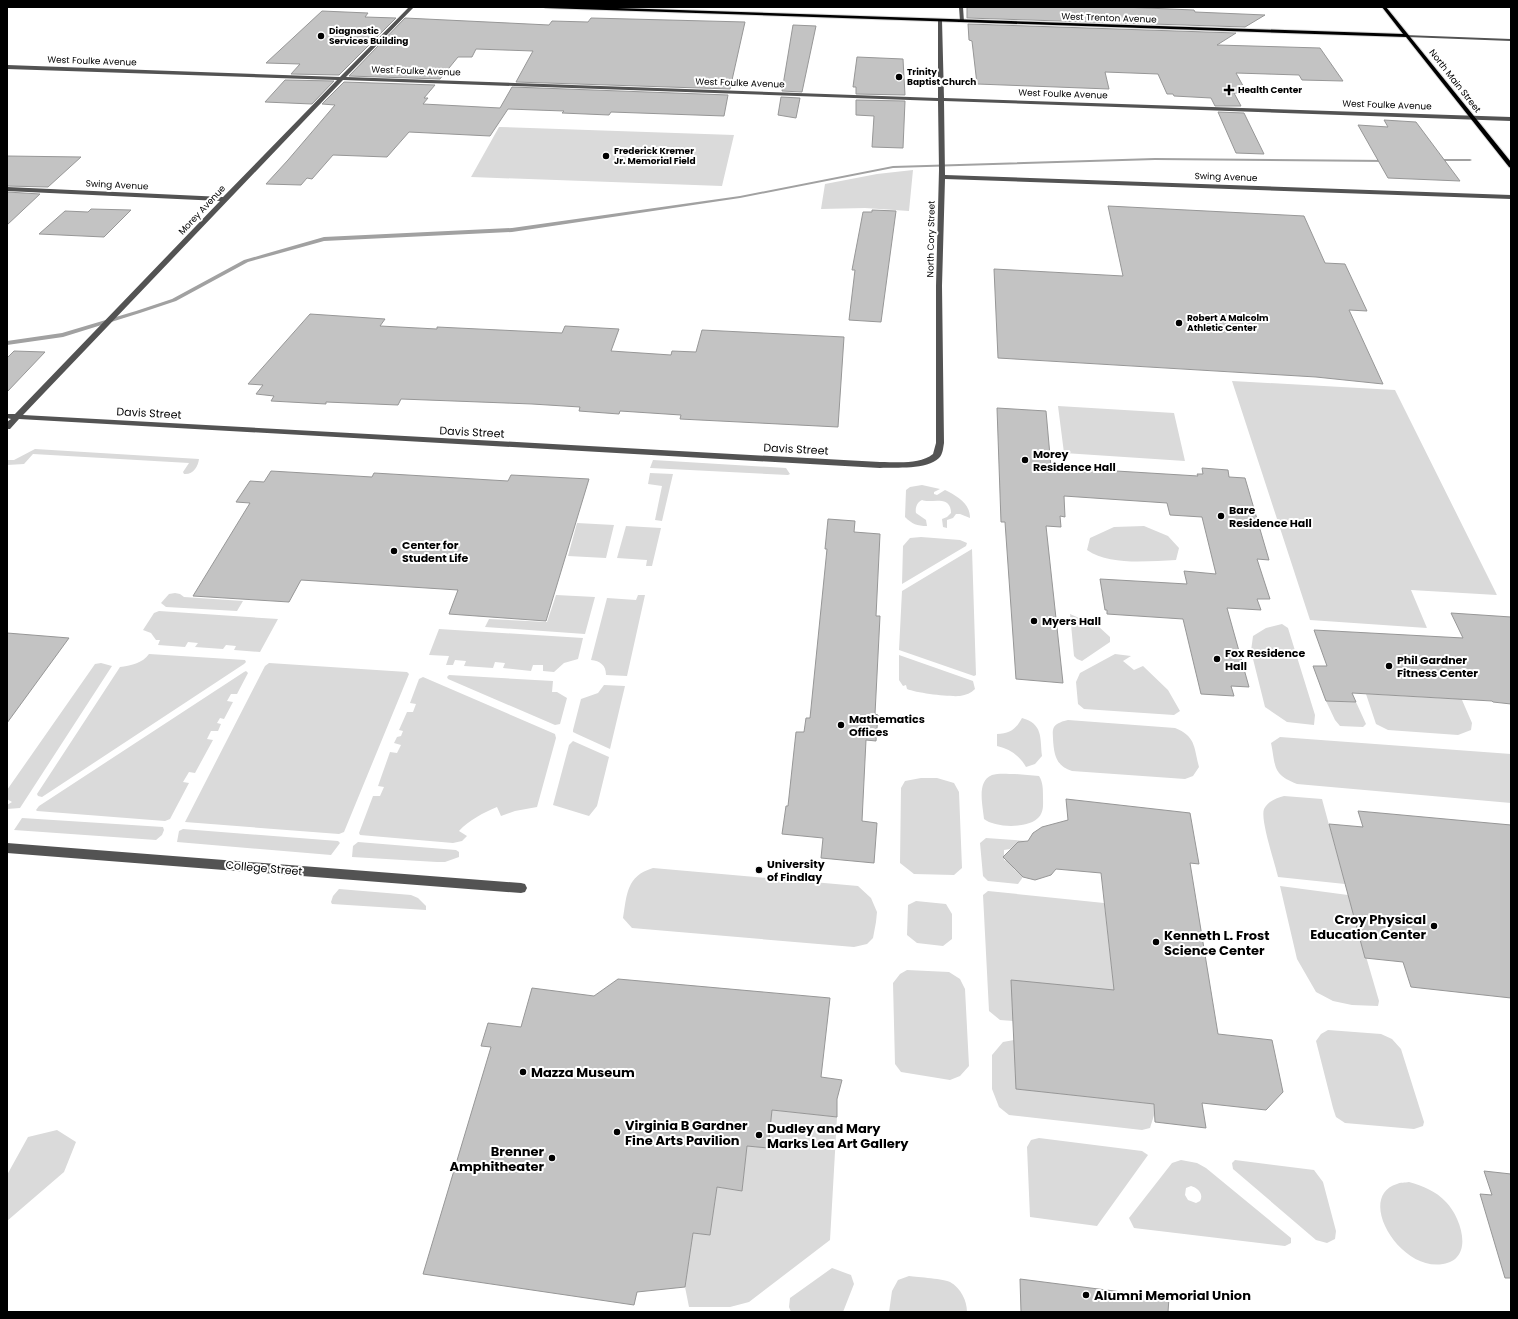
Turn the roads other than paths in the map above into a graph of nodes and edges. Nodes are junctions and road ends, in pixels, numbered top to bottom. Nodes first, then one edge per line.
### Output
1 (412, 7) edge
2 (546, 7) edge
3 (961, 7) edge
4 (1384, 7) edge
5 (940, 20) junction
6 (962, 21) junction
7 (1407, 36) junction
8 (1511, 40) edge
9 (7, 67) edge
10 (342, 78) junction
11 (941, 99) junction
12 (1472, 118) junction
13 (1511, 119) edge
14 (1511, 166) edge
15 (941, 173) junction
16 (7, 189) edge
17 (1511, 197) edge
18 (225, 199) junction
19 (7, 416) edge
20 (18, 416) junction
21 (7, 427) edge
22 (935, 457) joint
23 (7, 848) edge
24 (521, 888) dead end

1 - 10 street, Morey Avenue
2 - 5 main road, West Trenton Avenue
3 - 6 street
4 - 7 main road, North Main Street
5 - 6 main road, West Trenton Avenue
5 - 11 street, North Cory Street
6 - 7 main road, West Trenton Avenue
7 - 8 street
7 - 12 main road, North Main Street
9 - 10 street, West Foulke Avenue
10 - 11 street, West Foulke Avenue
10 - 18 street, Morey Avenue
11 - 12 street, West Foulke Avenue
11 - 15 street, North Cory Street
12 - 13 street, West Foulke Avenue
12 - 14 main road, North Main Street
15 - 17 street, Swing Avenue
15 - 22 street, North Cory Street
16 - 18 street, Swing Avenue
18 - 20 street, Morey Avenue
19 - 20 street, Davis Street
20 - 21 street, Morey Avenue
20 - 22 street, Davis Street
23 - 24 street, College Street

